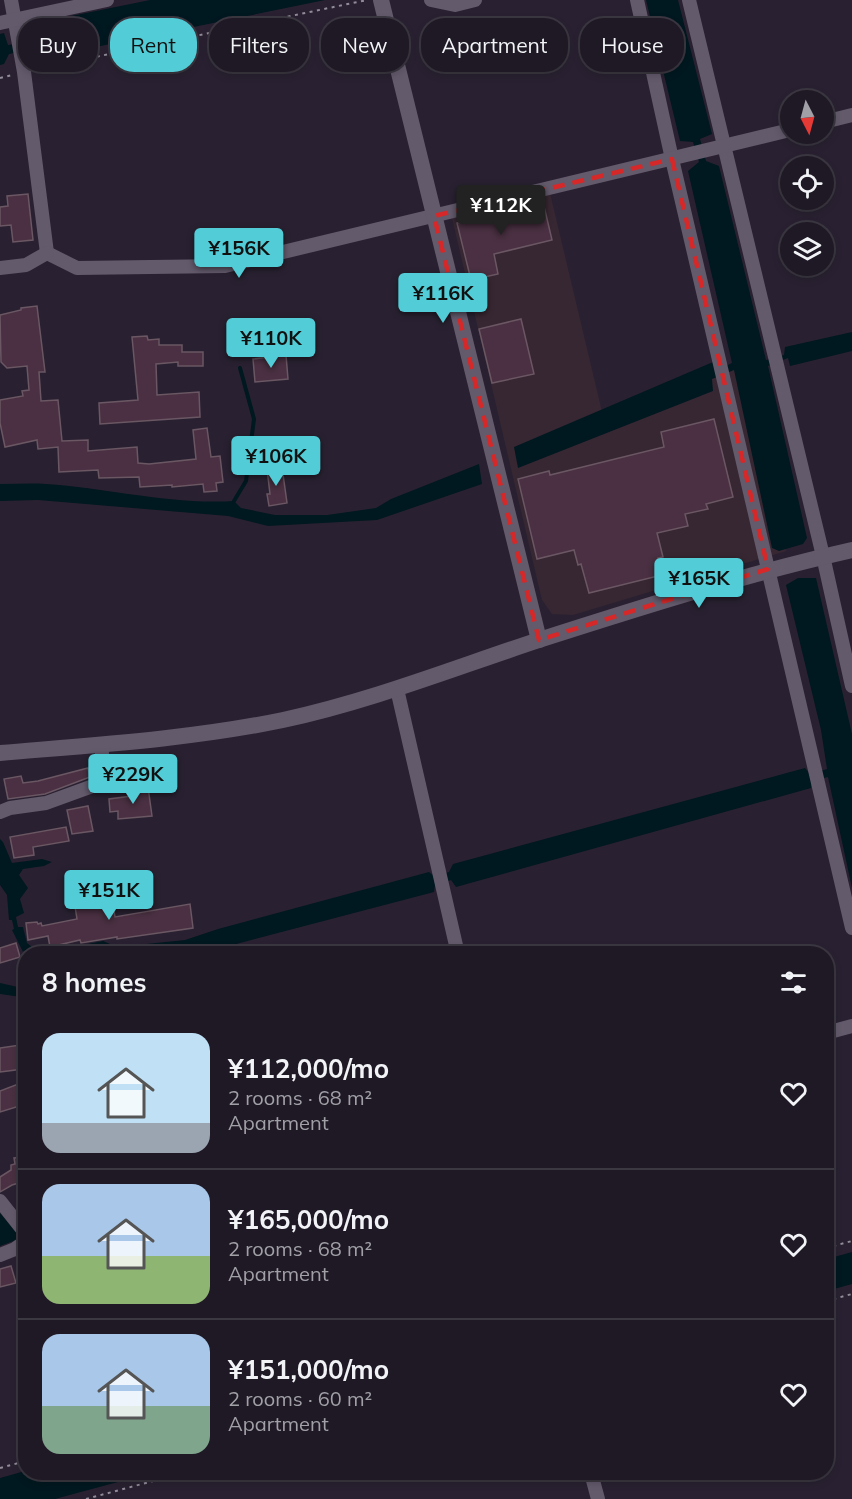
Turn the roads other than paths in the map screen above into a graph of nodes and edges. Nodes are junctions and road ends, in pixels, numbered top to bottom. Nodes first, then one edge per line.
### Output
1 (11, 0) edge
2 (107, 0) edge
3 (381, 0) edge
4 (431, 0) edge
5 (475, 0) edge
6 (637, 0) edge
7 (689, 0) edge
8 (16, 20) junction
9 (0, 23) edge
10 (852, 116) edge
11 (834, 120) edge
12 (780, 132) edge
13 (724, 146) junction
14 (672, 159) junction
15 (434, 216) junction
16 (46, 253) junction
17 (0, 268) edge
18 (852, 550) edge
19 (823, 556) junction
20 (768, 569) junction
21 (539, 640) junction
22 (852, 686) edge
23 (397, 689) junction
24 (101, 744) junction
25 (0, 753) edge
26 (0, 812) edge
27 (852, 928) edge
28 (456, 946) edge
29 (852, 1026) edge
30 (834, 1031) edge
31 (0, 1201) edge
32 (18, 1232) edge
33 (18, 1244) edge
34 (0, 1255) edge
35 (593, 1480) edge
36 (598, 1499) edge

1 - 8 street
2 - 8 street
3 - 15 street
4 - 5 street
6 - 14 street
7 - 13 street
8 - 9 street
8 - 16 street
10 - 11 street
12 - 13 street
13 - 14 street
13 - 19 street
14 - 15 street
14 - 20 street
15 - 16 street
15 - 21 street
16 - 17 street
18 - 19 street
19 - 20 street
19 - 22 street
20 - 21 street
20 - 27 street
21 - 23 street
23 - 24 street
23 - 28 street
24 - 25 street
24 - 26 street
29 - 30 street
31 - 32 street
33 - 34 street
35 - 36 street

